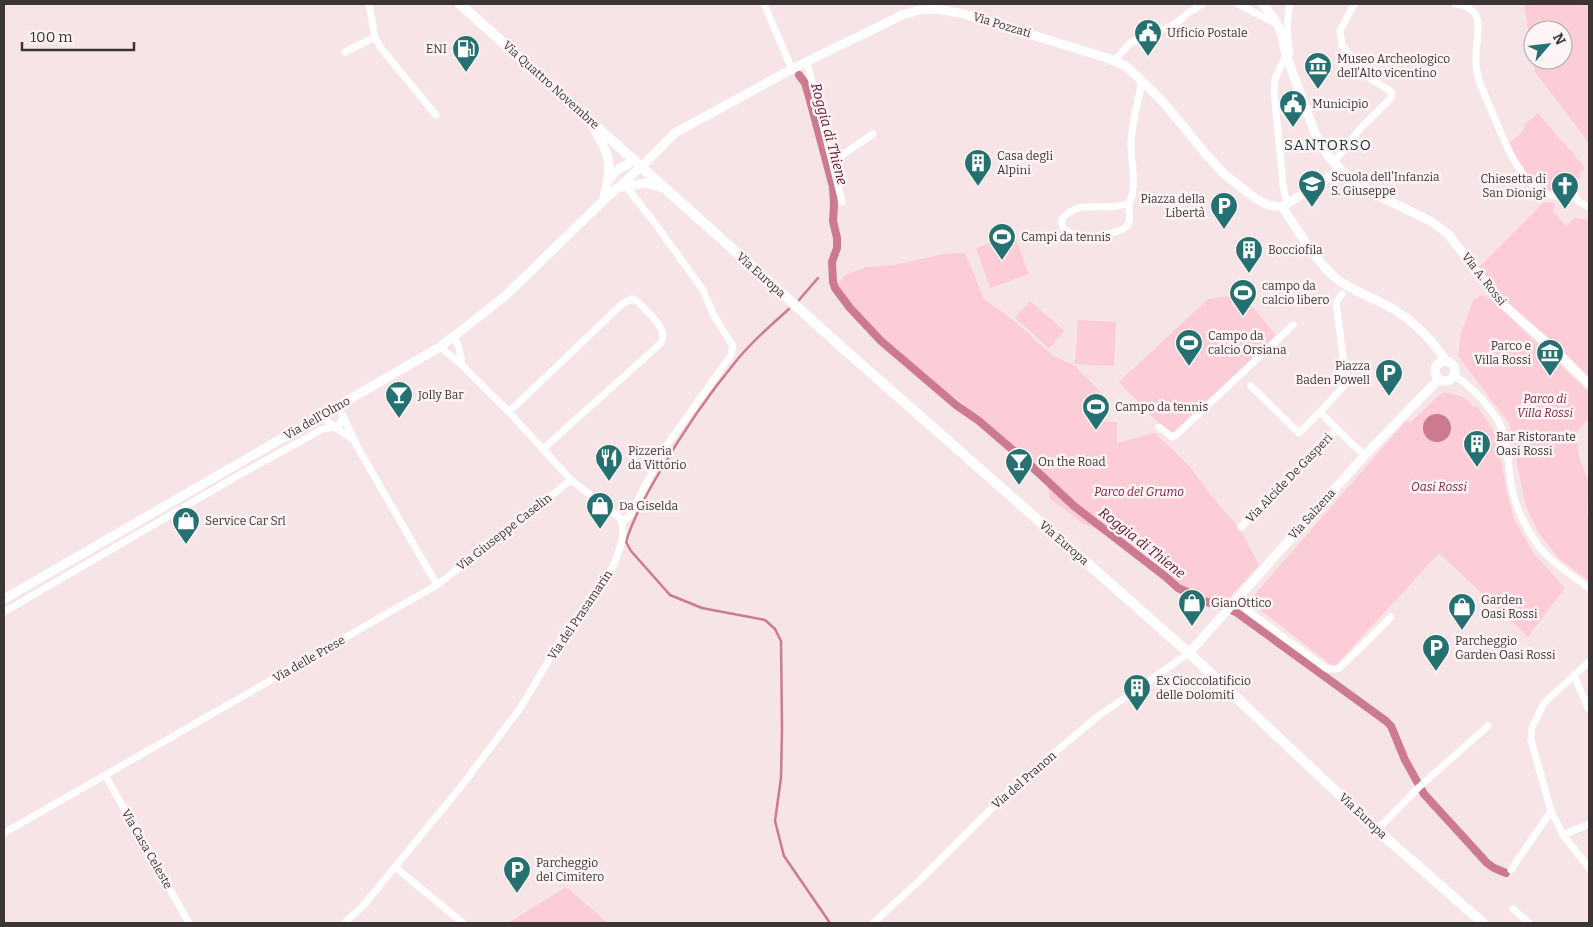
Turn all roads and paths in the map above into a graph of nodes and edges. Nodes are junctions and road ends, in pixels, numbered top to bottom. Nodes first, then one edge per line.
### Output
1 (368, 4) edge
2 (460, 4) edge
3 (764, 4) edge
4 (1203, 4) edge
5 (1238, 4) edge
6 (1263, 4) edge
7 (1290, 4) edge
8 (1354, 4) edge
9 (1455, 4) edge
10 (1277, 23) junction
11 (375, 37) junction
12 (345, 52) dead end
13 (1286, 55) junction
14 (1115, 60) junction
15 (807, 62) junction
16 (792, 69) junction
17 (1293, 71) junction
18 (1142, 81) junction
19 (584, 114) junction
20 (436, 115) dead end
21 (873, 134) dead end
22 (832, 162) junction
23 (639, 163) junction
24 (1336, 166) junction
25 (609, 180) junction
26 (625, 185) junction
27 (615, 190) junction
28 (669, 191) junction
29 (603, 201) junction
30 (842, 202) dead end
31 (1129, 203) junction
32 (1286, 205) junction
33 (1589, 207) edge
34 (1342, 294) dead end
35 (1293, 325) dead end
36 (454, 337) junction
37 (1428, 337) junction
38 (440, 347) junction
39 (1446, 361) junction
40 (462, 365) junction
41 (1436, 366) junction
42 (1454, 375) junction
43 (1439, 379) junction
44 (1589, 384) edge
45 (1251, 386) dead end
46 (341, 411) junction
47 (509, 412) junction
48 (1320, 412) junction
49 (323, 416) junction
50 (333, 426) junction
51 (1159, 427) dead end
52 (1337, 429) junction
53 (355, 442) junction
54 (543, 449) junction
55 (1365, 455) junction
56 (571, 480) junction
57 (623, 522) junction
58 (1241, 527) dead end
59 (60, 566) junction
60 (59, 581) junction
61 (437, 585) junction
62 (1589, 588) edge
63 (4, 599) edge
64 (1234, 602) junction
65 (6, 609) edge
66 (1391, 617) dead end
67 (1189, 653) junction
68 (1589, 662) edge
69 (1574, 675) junction
70 (1589, 710) edge
71 (1488, 726) dead end
72 (104, 775) junction
73 (1551, 811) junction
74 (1589, 824) edge
75 (1377, 830) junction
76 (4, 833) edge
77 (1563, 835) junction
78 (395, 867) junction
79 (1589, 868) edge
80 (1511, 870) dead end
81 (1513, 909) dead end
82 (189, 923) edge
83 (344, 923) edge
84 (463, 923) edge
85 (873, 923) edge
86 (1483, 923) edge
87 (1528, 923) edge

1 - 11 street
2 - 19 main road, Via Quattro Novembre
3 - 16 street
4 - 14 street
5 - 10 street
6 - 10 street, Via A. Rossi
7 - 17 street
8 - 24 street
9 - 33 street
10 - 13 street, Via A. Rossi
11 - 12 street
11 - 20 street
13 - 17 street, Via A. Rossi
13 - 32 street
14 - 15 street, Via Pozzati
14 - 18 street, Via Pozzati
15 - 16 street, Via Pozzati
15 - 22 street
16 - 23 street, Via Pozzati
17 - 24 street, Via A. Rossi
18 - 31 street
18 - 32 street, Via Pozzati
19 - 23 main road, Via Quattro Novembre
19 - 25 street, Via dell'Olmo
21 - 22 street
22 - 30 street
23 - 25 street
23 - 27 street, Via dell'Olmo
23 - 28 main road, Via Europa
24 - 32 street
24 - 44 street, Via A. Rossi
25 - 29 street, Via dell'Olmo
26 - 27 street, Via dell'Olmo
26 - 28 street, Via dell'Olmo
26 - 57 street, Via del Prasamarin
27 - 29 street, Via dell'Olmo
28 - 67 main road, Via Europa
29 - 36 street, Via dell'Olmo
31 - 31 street
32 - 37 street
34 - 48 street
35 - 51 street
36 - 38 street, Via dell'Olmo
36 - 40 street
37 - 39 street
37 - 41 street
38 - 40 street
38 - 46 street, Via dell'Olmo
39 - 41 street
39 - 42 street
40 - 47 street
41 - 43 street
42 - 43 street
42 - 62 street
43 - 55 street, Via Salzena
45 - 48 street
46 - 49 street, Via dell'Olmo
46 - 50 street
46 - 53 street
47 - 54 street
47 - 54 street
48 - 52 street
49 - 50 street
49 - 59 street, Via dell'Olmo
50 - 53 street
50 - 60 street, Via dell'Olmo
52 - 55 street
52 - 58 street, Via Alcide De Gasperi
53 - 61 street
54 - 56 street
55 - 64 street, Via Salzena
56 - 57 street
56 - 61 street, Via Giuseppe Caselin
57 - 78 street, Via del Prasamarin
59 - 60 street
59 - 63 street, Via dell'Olmo
60 - 65 street, Via dell'Olmo
61 - 72 street, Via delle Prese
64 - 66 street
64 - 67 street, Via Salzena
67 - 75 main road, Via Europa
67 - 85 street, Via del Pranon
68 - 69 street
69 - 70 street
69 - 73 street
71 - 75 street
72 - 76 street, Via delle Prese
72 - 82 street, Via Casa Celeste
73 - 77 street
73 - 80 street
74 - 77 street
75 - 86 main road, Via Europa
77 - 79 street
78 - 83 street, Via del Prasamarin
78 - 84 street
81 - 87 street

